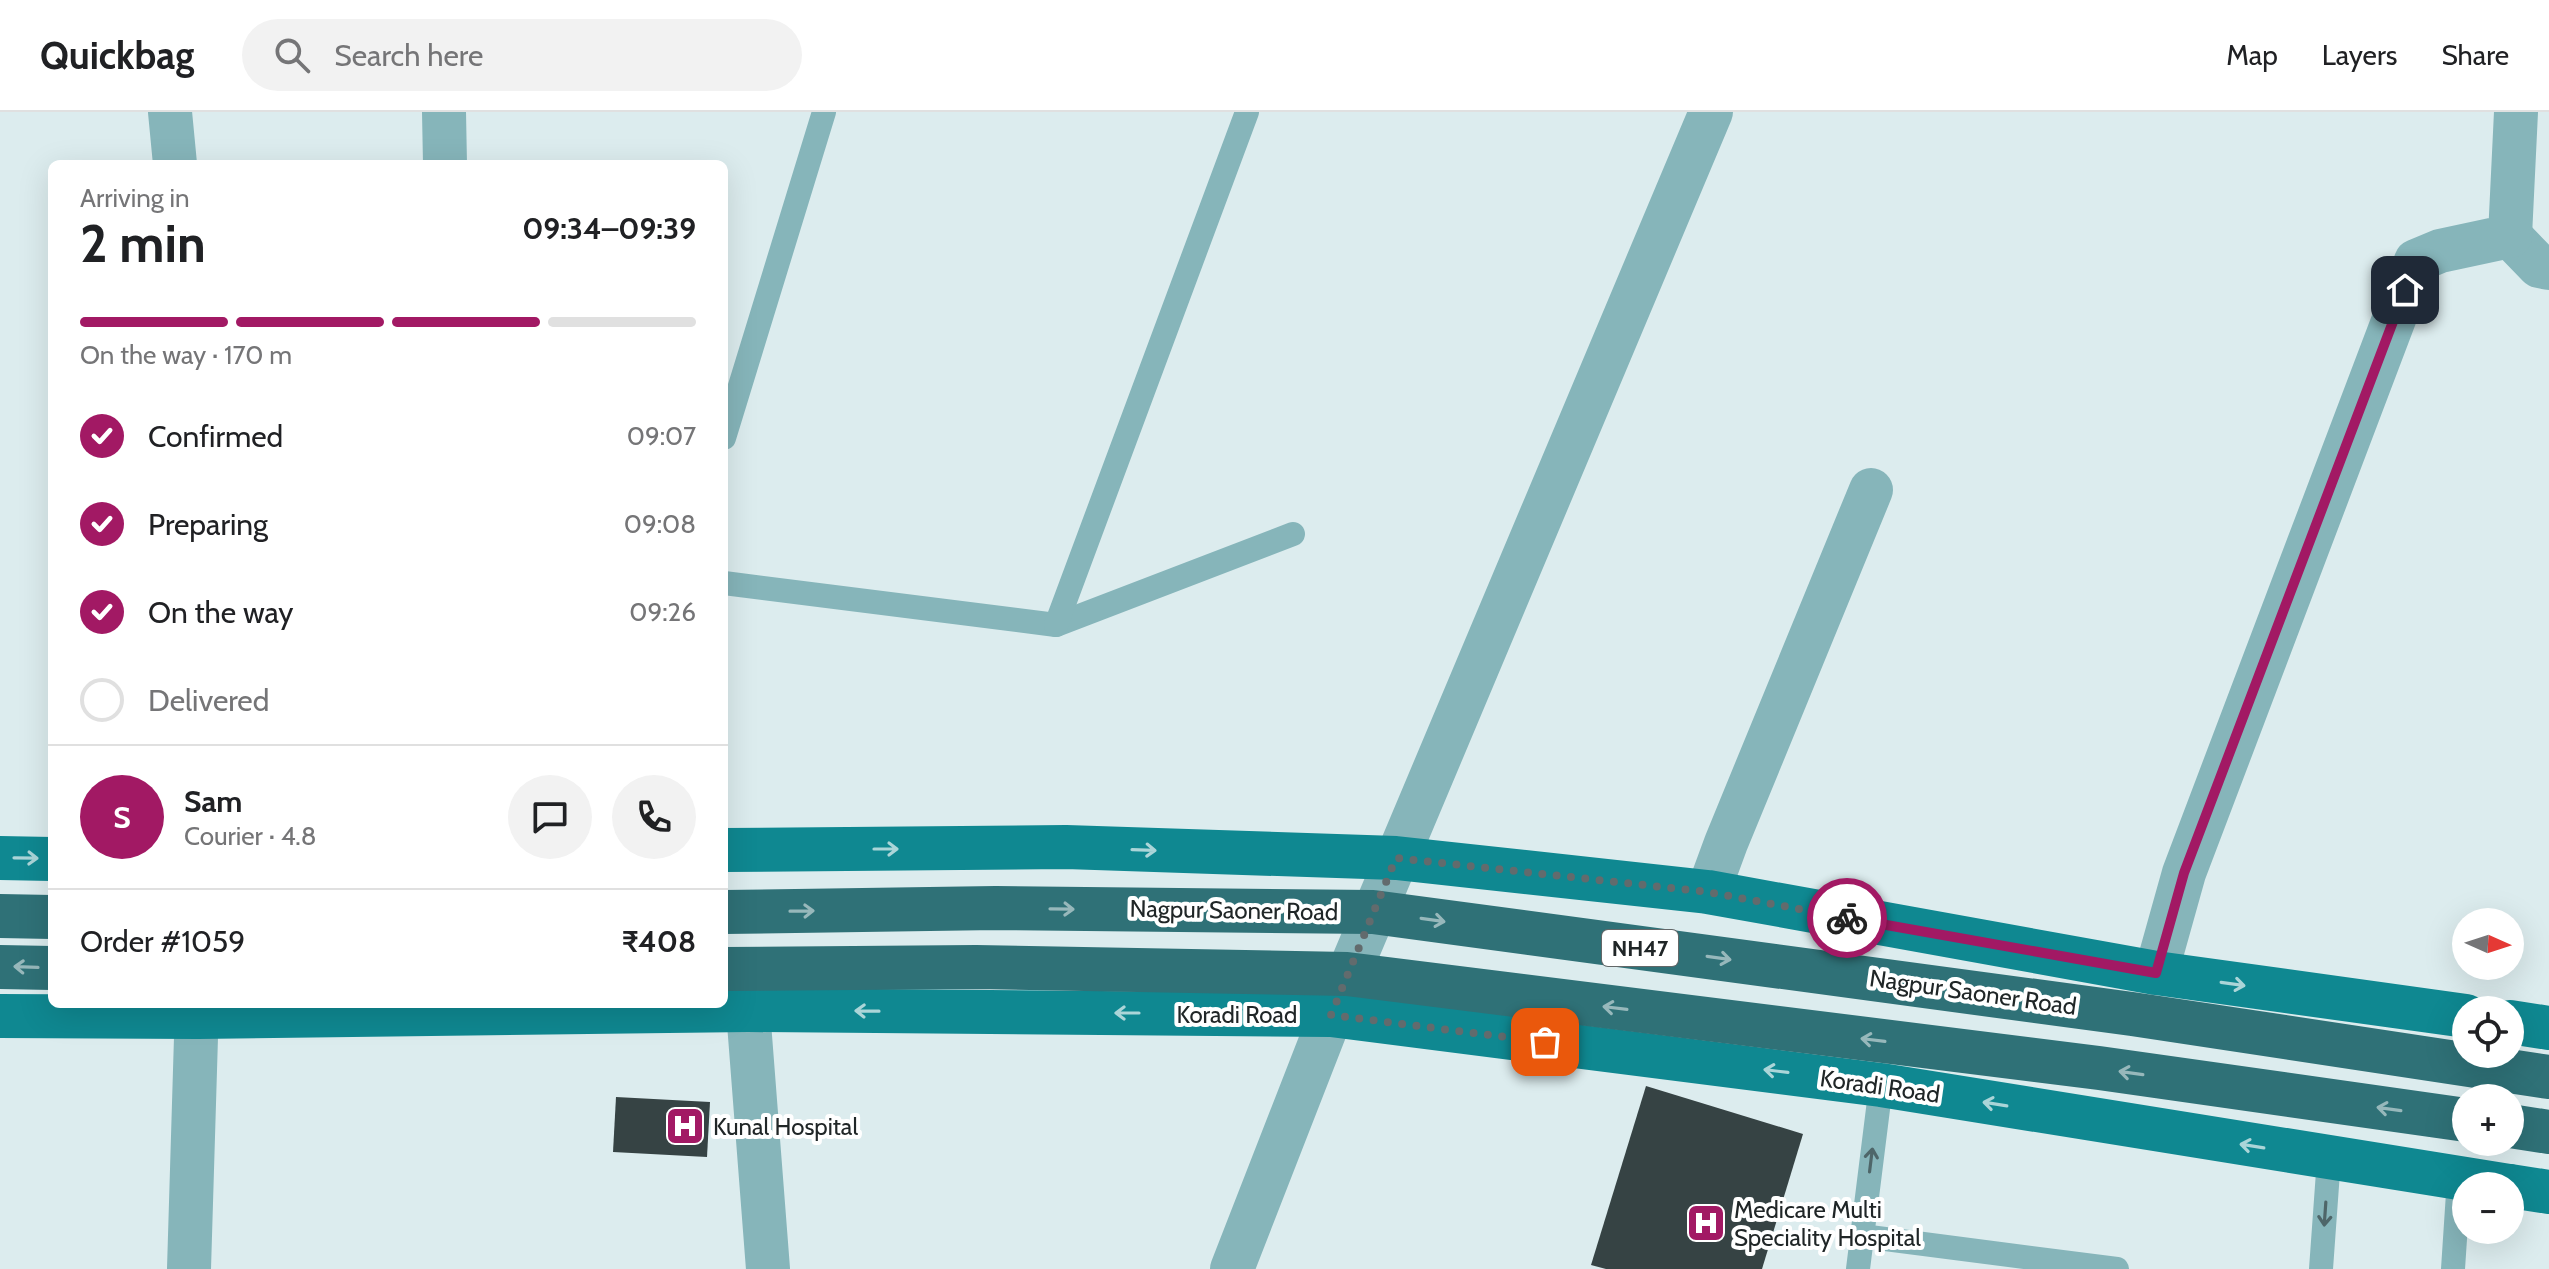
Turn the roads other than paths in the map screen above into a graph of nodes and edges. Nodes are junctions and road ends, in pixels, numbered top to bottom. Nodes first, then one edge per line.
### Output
1 (170, 112) edge
2 (444, 112) edge
3 (824, 112) edge
4 (1247, 112) edge
5 (1711, 112) edge
6 (2516, 112) edge
7 (175, 160) edge
8 (445, 160) edge
9 (2510, 236) junction
10 (2549, 268) edge
11 (728, 425) edge
12 (1871, 490) dead end
13 (1293, 534) dead end
14 (728, 584) edge
15 (1056, 625) junction
16 (728, 850) edge
17 (0, 858) edge
18 (1396, 858) junction
19 (48, 859) edge
20 (1708, 892) junction
21 (728, 912) edge
22 (0, 916) edge
23 (48, 917) edge
24 (0, 967) edge
25 (48, 968) edge
26 (728, 969) edge
27 (2156, 973) junction
28 (198, 1010) edge
29 (748, 1010) junction
30 (2452, 1014) edge
31 (1331, 1015) junction
32 (0, 1016) edge
33 (2524, 1024) edge
34 (2549, 1028) edge
35 (2549, 1077) edge
36 (1881, 1085) junction
37 (2452, 1118) edge
38 (2524, 1128) edge
39 (2549, 1132) edge
40 (2329, 1158) junction
41 (2452, 1177) edge
42 (2524, 1188) edge
43 (2549, 1192) edge
44 (1862, 1236) junction
45 (2455, 1244) edge
46 (189, 1269) edge
47 (768, 1269) edge
48 (1232, 1269) edge
49 (1858, 1269) edge
50 (2117, 1269) edge
51 (2321, 1269) edge
52 (2453, 1269) edge

1 - 7 street
2 - 8 street
3 - 11 lane
4 - 15 lane
5 - 18 street
6 - 9 street
9 - 10 street
9 - 27 street
12 - 20 street
13 - 15 lane
14 - 15 lane
16 -> 18 main road
17 -> 19 main road
18 - 20 main road
18 - 31 street
20 - 27 main road
21 -> 35 highway, Nagpur Saoner Road / NH47, bridge
22 - 23 highway
25 -> 24 highway
37 -> 26 highway, bridge
27 -> 30 main road
28 - 29 main road, Koradi Road
28 - 32 main road, Koradi Road
28 - 46 street
31 -> 29 main road, Koradi Road
29 - 47 street
36 -> 31 main road, Koradi Road
31 - 48 street
33 - 34 main road
40 -> 36 main road, Koradi Road
44 -> 36 lane
38 - 39 highway
40 - 41 main road, Koradi Road
40 -> 51 lane
42 - 43 main road, Koradi Road
44 - 49 lane
44 - 50 lane
45 - 52 lane

